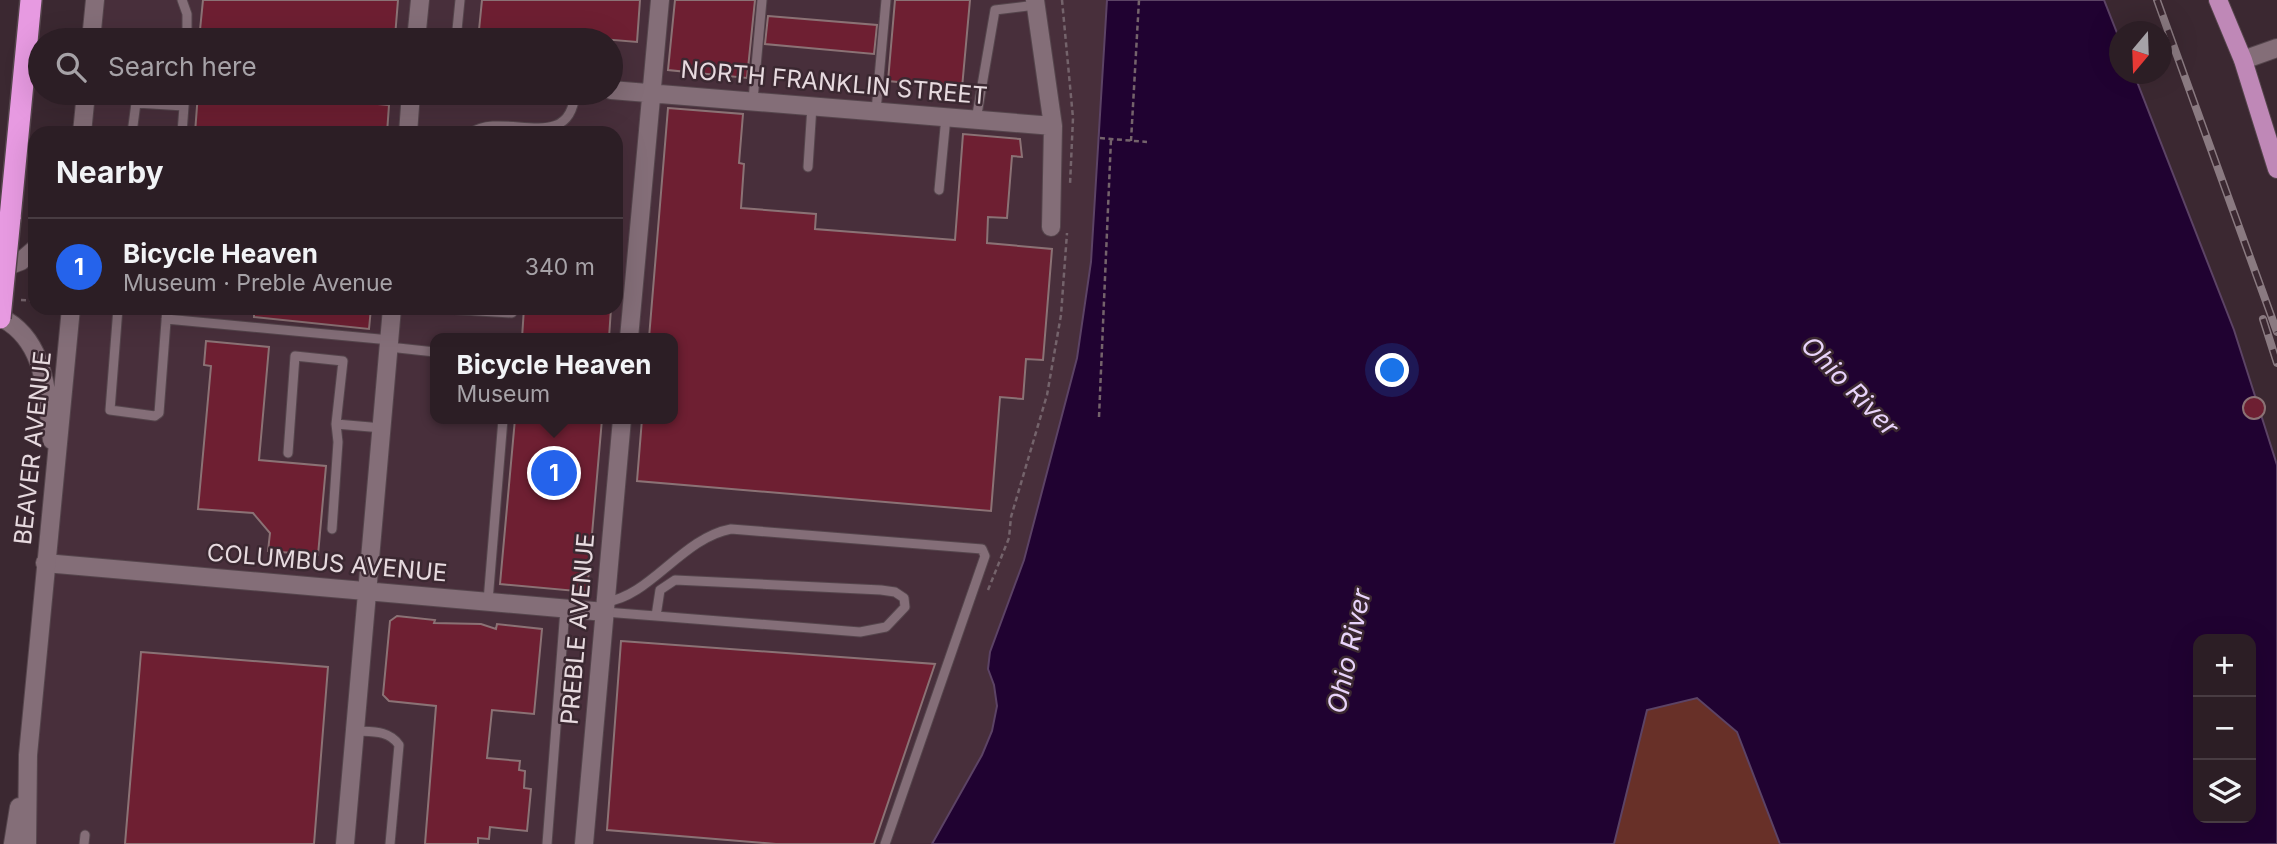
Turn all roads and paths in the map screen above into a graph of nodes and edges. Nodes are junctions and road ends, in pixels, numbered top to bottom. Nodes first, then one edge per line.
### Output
1 (31, 0) edge
2 (95, 0) edge
3 (182, 0) edge
4 (420, 0) edge
5 (460, 0) edge
6 (660, 0) edge
7 (762, 0) edge
8 (886, 0) edge
9 (1062, 0) edge
10 (1139, 0) edge
11 (2218, 0) edge
12 (1036, 3) edge
13 (28, 28) edge
14 (92, 28) edge
15 (187, 28) edge
16 (417, 28) edge
17 (458, 28) edge
18 (28, 31) edge
19 (2277, 48) edge
20 (2243, 60) junction
21 (623, 91) edge
22 (652, 93) junction
23 (753, 100) junction
24 (85, 105) edge
25 (136, 105) edge
26 (168, 105) edge
27 (410, 105) edge
28 (572, 105) edge
29 (184, 106) joint
30 (812, 106) junction
31 (876, 111) junction
32 (946, 117) junction
33 (976, 120) junction
34 (83, 126) edge
35 (133, 126) edge
36 (183, 126) edge
37 (409, 126) edge
38 (542, 126) edge
39 (1053, 126) junction
40 (1100, 138) dead end
41 (1111, 139) junction
42 (1131, 141) junction
43 (1147, 142) dead end
44 (808, 167) dead end
45 (2277, 169) edge
46 (1070, 188) dead end
47 (939, 190) dead end
48 (1059, 225) joint
49 (28, 255) edge
50 (0, 269) edge
51 (70, 315) edge
52 (118, 315) edge
53 (166, 315) edge
54 (391, 315) edge
55 (0, 318) edge
56 (166, 319) junction
57 (629, 333) edge
58 (389, 344) junction
59 (430, 351) edge
60 (1099, 417) dead end
61 (336, 424) junction
62 (503, 424) edge
63 (622, 424) edge
64 (382, 428) junction
65 (288, 453) dead end
66 (54, 461) junction
67 (332, 529) dead end
68 (45, 563) junction
69 (367, 591) junction
70 (985, 599) dead end
71 (488, 601) junction
72 (605, 607) junction
73 (565, 609) junction
74 (656, 617) junction
75 (355, 731) junction
76 (29, 755) junction
77 (13, 844) edge
78 (27, 844) edge
79 (345, 844) edge
80 (390, 844) edge
81 (547, 844) edge
82 (584, 844) edge
83 (885, 844) edge

1 - 13 highway, bridge
2 - 14 street
3 - 15 lane
4 - 16 street
5 - 17 lane
6 - 22 street
7 - 23 lane
8 - 31 lane
9 - 46 path
10 - 42 path
11 - 20 main road
12 - 33 lane
12 - 39 street
18 - 55 highway, bridge
19 - 20 street
20 - 45 main road
21 - 22 street, NORTH FRANKLIN STREET
22 - 23 street, NORTH FRANKLIN STREET
22 - 57 street
23 - 30 street, NORTH FRANKLIN STREET
24 - 34 street
25 - 35 lane
26 - 29 lane
27 - 37 street
28 - 38 lane
29 - 36 lane
30 - 31 street, NORTH FRANKLIN STREET
30 - 44 lane
31 - 32 street, NORTH FRANKLIN STREET
32 - 33 street, NORTH FRANKLIN STREET
32 - 47 lane
33 - 39 street, NORTH FRANKLIN STREET
39 - 48 street
40 - 41 path
41 - 42 path
41 - 60 path
42 - 43 path
48 - 70 path
49 - 50 street
51 - 66 street, BEAVER AVENUE
52 - 56 lane
53 - 56 lane
54 - 58 street
55 - 66 street
56 - 58 lane
58 - 59 lane
58 - 64 street
61 - 64 lane
61 - 65 lane
61 - 67 lane
62 - 71 lane
63 - 72 street, PREBLE AVENUE
64 - 69 street
66 - 68 street, BEAVER AVENUE
68 - 69 street, COLUMBUS AVENUE
68 - 76 street, BEAVER AVENUE
69 - 71 street, COLUMBUS AVENUE
69 - 75 street
71 - 73 street, COLUMBUS AVENUE
72 - 73 street, COLUMBUS AVENUE
72 - 74 lane
72 - 82 street, PREBLE AVENUE
72 - 83 lane
73 - 81 lane
74 - 74 lane
75 - 79 street
75 - 80 lane
76 - 77 street
76 - 78 street, BEAVER AVENUE

